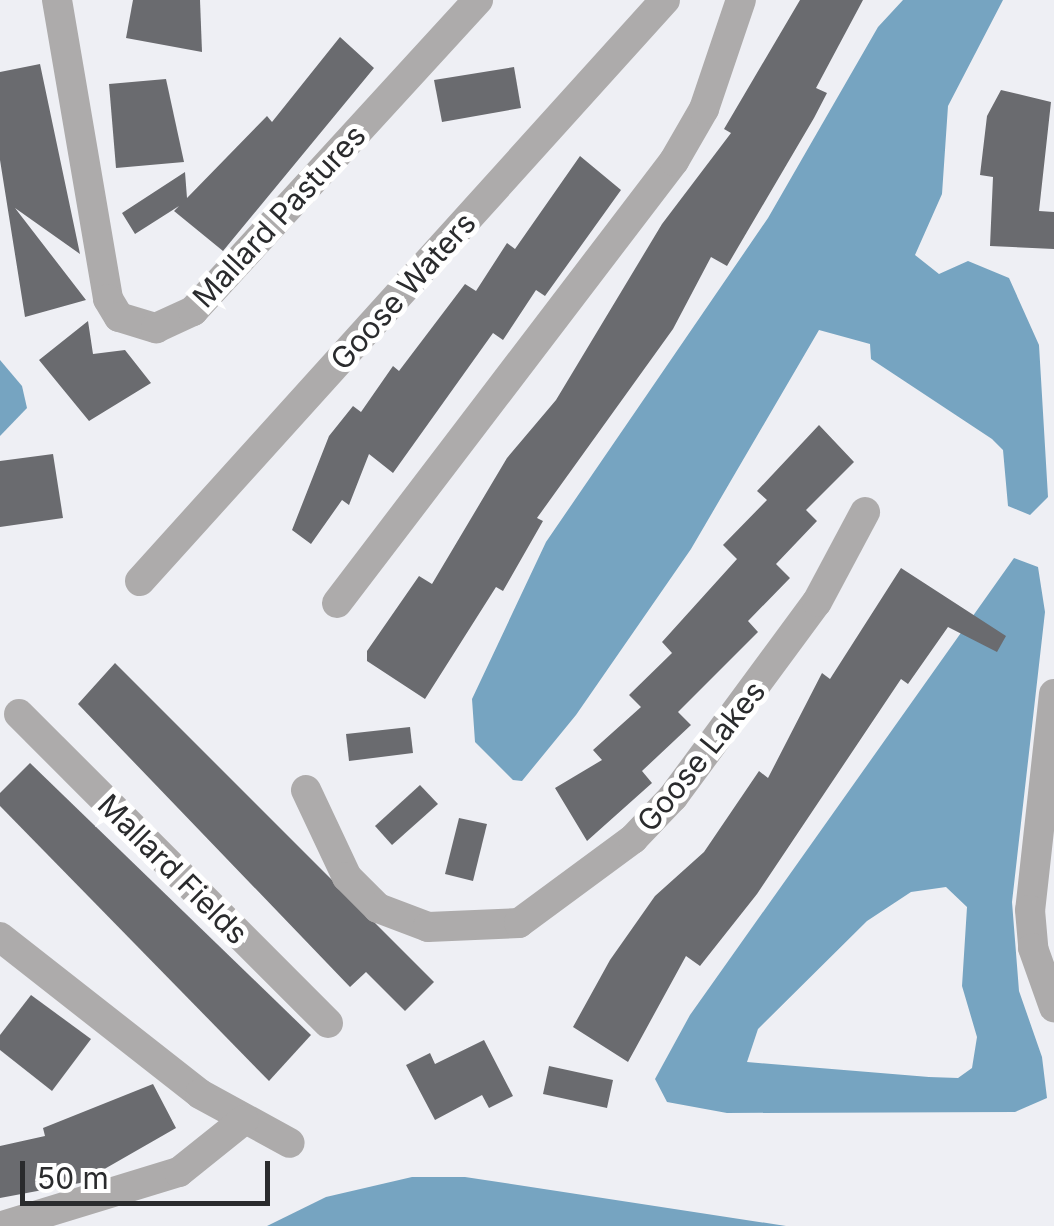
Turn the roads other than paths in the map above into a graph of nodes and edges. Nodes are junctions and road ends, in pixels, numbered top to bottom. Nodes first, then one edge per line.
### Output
1 (57, 0) edge
2 (478, 0) edge
3 (666, 0) edge
4 (741, 0) edge
5 (864, 512) dead end
6 (140, 581) dead end
7 (336, 603) dead end
8 (1054, 694) edge
9 (16, 718) edge
10 (306, 790) dead end
11 (0, 937) edge
12 (1054, 1007) edge
13 (328, 1023) dead end
14 (244, 1120) junction
15 (290, 1143) dead end
16 (2, 1226) edge

1 - 2 street, Mallard Pastures
3 - 6 street, Goose Waters
4 - 7 street
5 - 10 street, Goose Lakes
8 - 12 street
9 - 13 street, Mallard Fields
11 - 14 street
14 - 15 street
14 - 16 street

